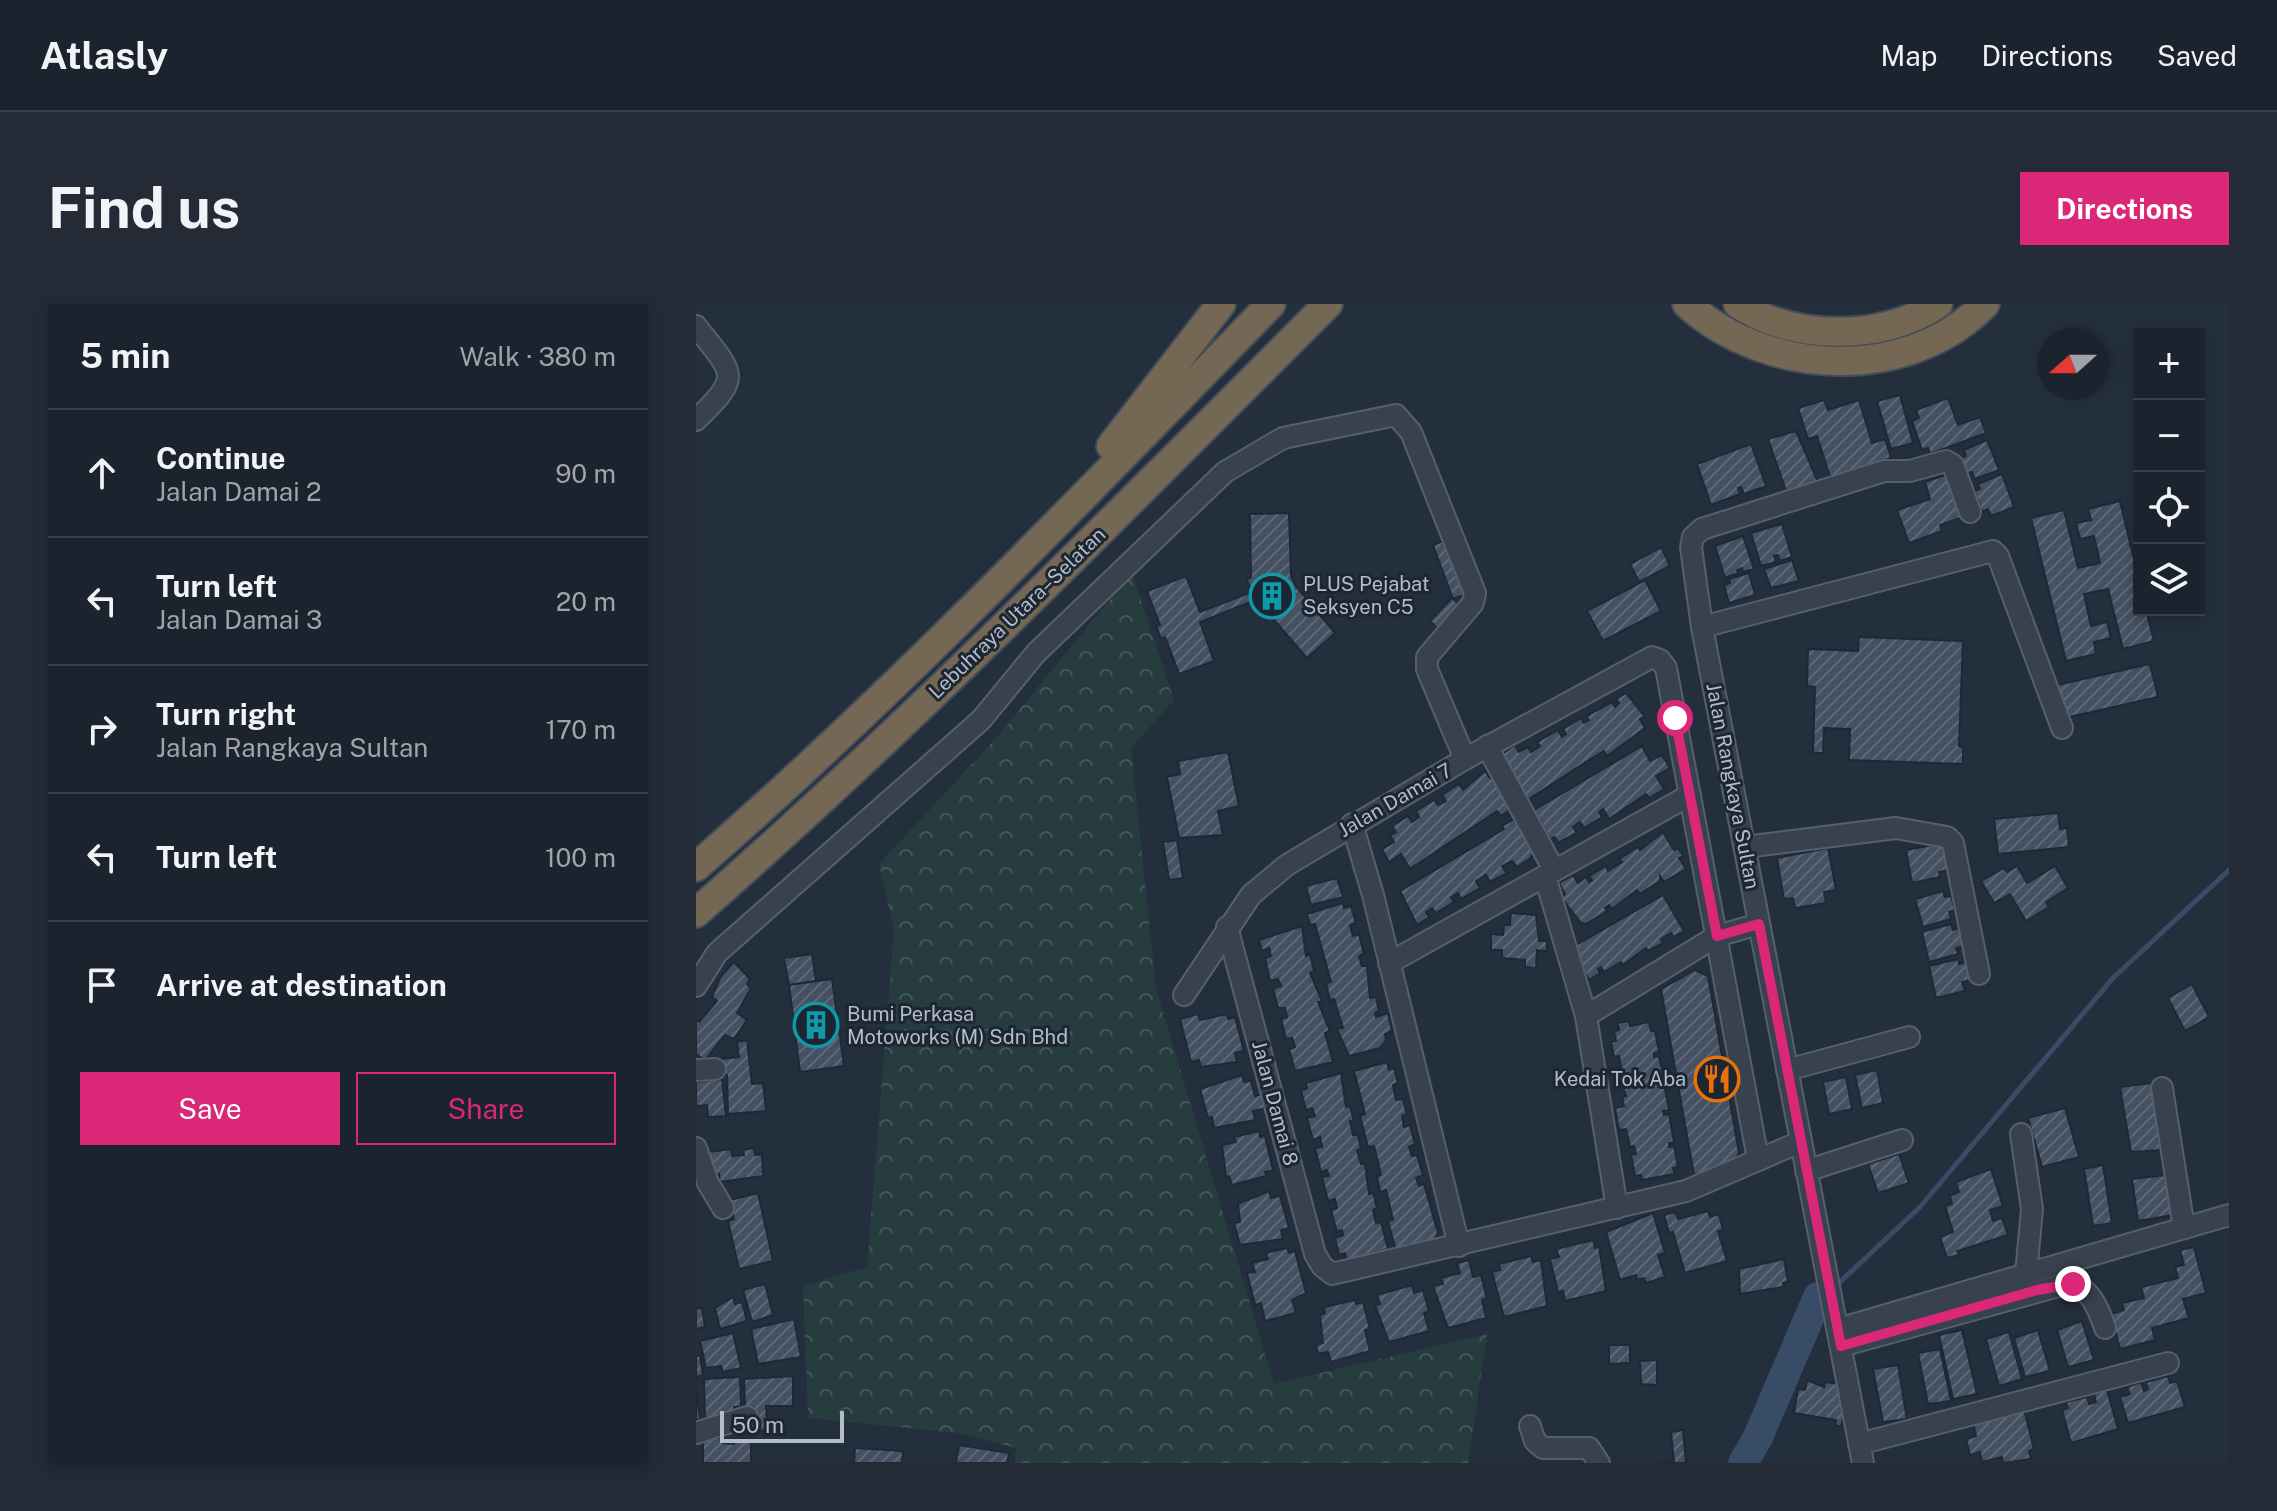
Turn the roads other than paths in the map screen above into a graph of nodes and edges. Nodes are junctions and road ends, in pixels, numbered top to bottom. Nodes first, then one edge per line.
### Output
1 (1221, 304) edge
2 (1271, 304) edge
3 (1328, 304) edge
4 (1687, 304) edge
5 (1738, 304) edge
6 (1938, 304) edge
7 (1985, 304) edge
8 (696, 326) edge
9 (696, 420) edge
10 (1970, 512) dead end
11 (1027, 554) junction
12 (1702, 627) junction
13 (2062, 728) dead end
14 (1487, 746) junction
15 (1465, 759) junction
16 (1690, 795) junction
17 (1352, 824) junction
18 (1745, 847) junction
19 (696, 867) edge
20 (1550, 873) junction
21 (696, 913) edge
22 (1759, 924) junction
23 (1227, 927) junction
24 (1717, 936) junction
25 (1389, 963) junction
26 (1979, 974) dead end
27 (696, 986) edge
28 (1184, 995) dead end
29 (1586, 1016) junction
30 (1909, 1037) dead end
31 (1787, 1070) junction
32 (2162, 1088) dead end
33 (2021, 1134) dead end
34 (1902, 1140) dead end
35 (1800, 1142) junction
36 (696, 1148) edge
37 (1758, 1159) junction
38 (1806, 1171) junction
39 (723, 1208) dead end
40 (1617, 1208) junction
41 (2229, 1215) edge
42 (2184, 1228) junction
43 (1459, 1246) junction
44 (2026, 1274) junction
45 (2105, 1328) dead end
46 (1839, 1338) junction
47 (2168, 1363) dead end
48 (747, 1417) dead end
49 (1530, 1426) dead end
50 (696, 1433) edge
51 (1861, 1453) edge
52 (1599, 1463) edge

1 - 11 highway
2 - 11 highway, Lebuhraya Utara–Selatan
3 - 21 highway, Lebuhraya Utara–Selatan
4 - 7 highway
5 - 6 highway
8 - 9 street
10 - 12 street, Jalan Rangkaya Sultan
11 - 19 highway, Lebuhraya Utara–Selatan
12 - 13 street
12 - 18 street, Jalan Rangkaya Sultan
14 - 15 street, Jalan Damai 7
14 - 16 street, Jalan Damai 7
14 - 20 street
15 - 17 street, Jalan Damai 7
15 - 27 street
16 - 20 street
16 - 24 street
17 - 23 street, Jalan Damai 7
17 - 25 street
18 - 22 street, Jalan Rangkaya Sultan
18 - 26 street
20 - 25 street
20 - 29 street
22 - 24 street
22 - 31 street, Jalan Rangkaya Sultan
23 - 28 street, Jalan Damai 7
23 - 43 street, Jalan Damai 8
24 - 29 street
24 - 37 street
25 - 43 street
29 - 40 street
30 - 31 street
31 - 35 street, Jalan Rangkaya Sultan
32 - 42 street
33 - 44 street
34 - 38 street
35 - 37 street
35 - 38 street, Jalan Rangkaya Sultan
36 - 39 street
37 - 40 street
38 - 46 street, Jalan Rangkaya Sultan
40 - 43 street
41 - 42 street
42 - 44 street
44 - 46 street
45 - 46 street
46 - 51 street, Jalan Rangkaya Sultan
47 - 51 street
48 - 50 street
49 - 52 street

